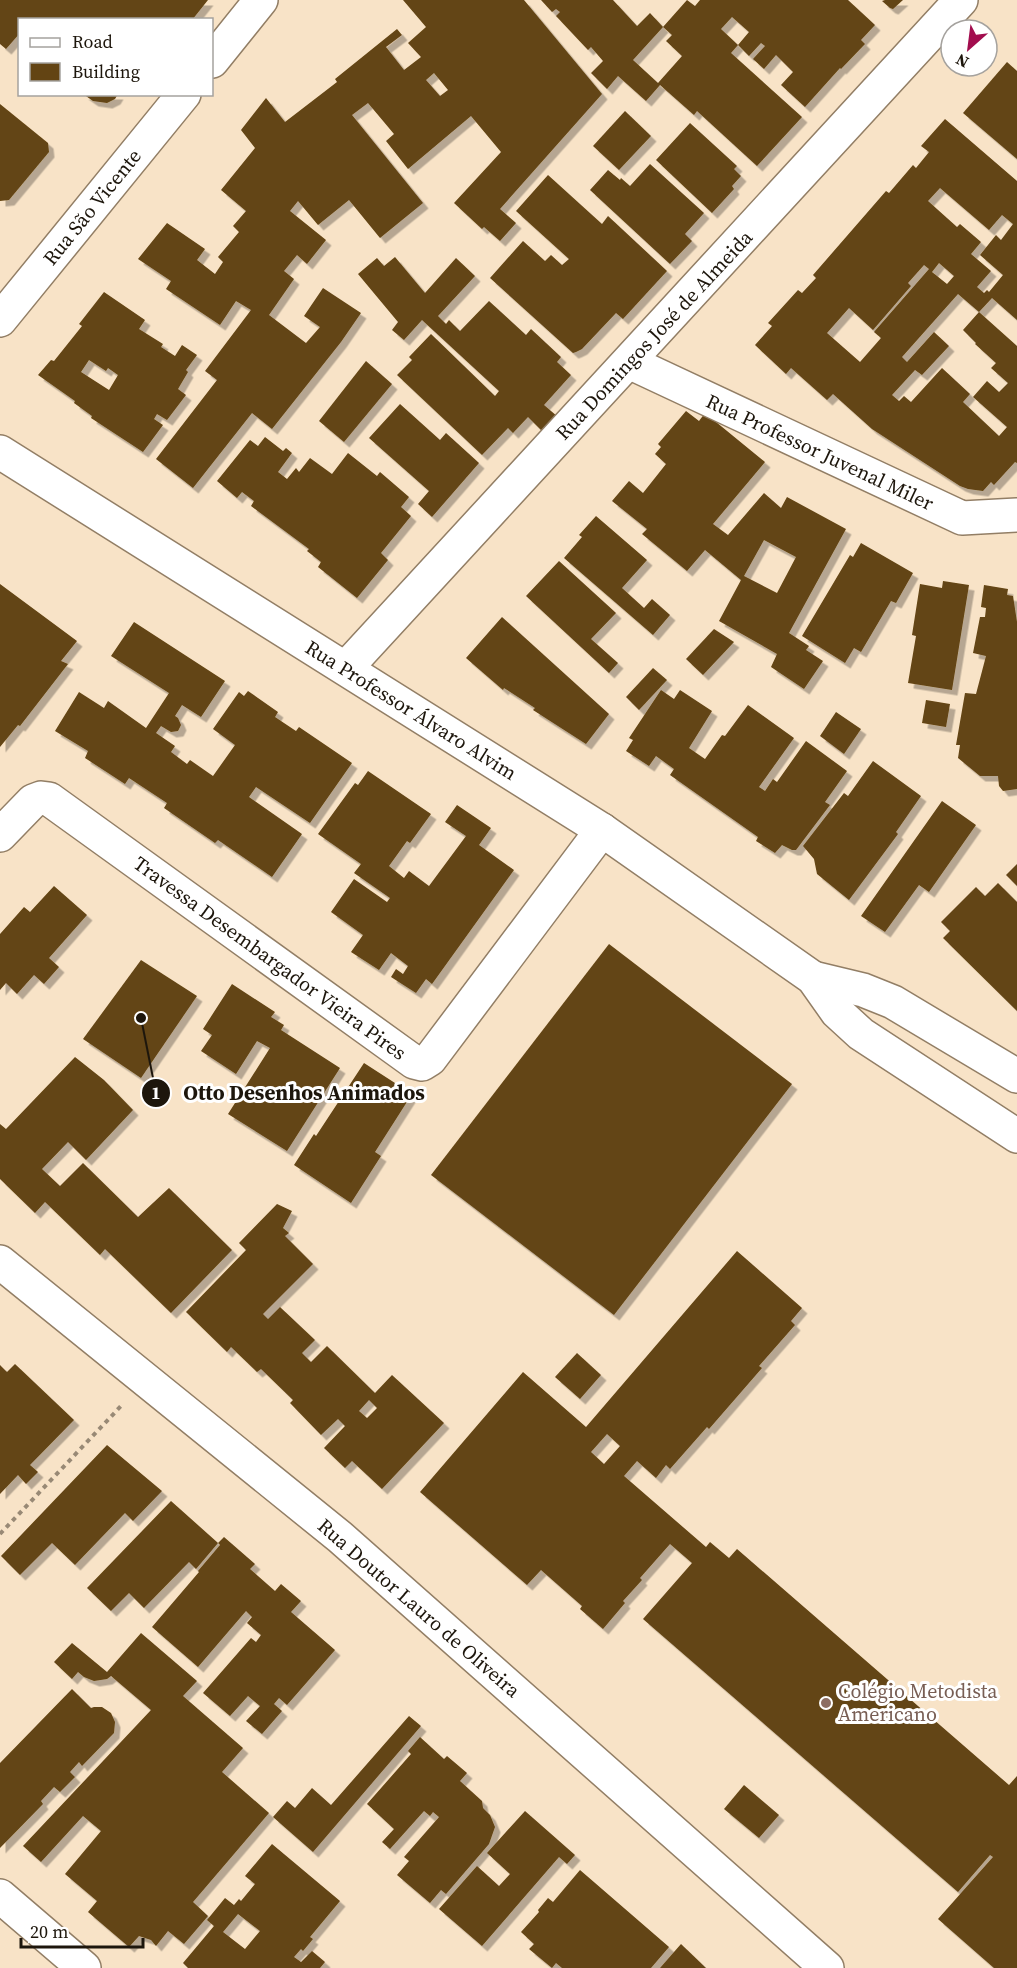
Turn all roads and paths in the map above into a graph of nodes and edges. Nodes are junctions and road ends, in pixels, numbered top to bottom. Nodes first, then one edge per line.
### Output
1 (261, 0) edge
2 (961, 0) edge
3 (213, 60) edge
4 (182, 96) edge
5 (0, 320) edge
6 (629, 362) junction
7 (0, 452) edge
8 (1017, 515) edge
9 (345, 668) junction
10 (602, 830) junction
11 (0, 835) edge
12 (813, 978) junction
13 (1017, 1076) edge
14 (1017, 1136) edge
15 (0, 1262) edge
16 (147, 1379) junction
17 (0, 1534) edge
18 (0, 1896) edge
19 (84, 1968) edge
20 (827, 1968) edge

1 - 3 street
2 - 6 street, Rua Domingos José de Almeida
4 - 5 street, Rua São Vicente
6 - 8 street, Rua Professor Juvenal Miler
6 - 9 street, Rua Domingos José de Almeida
7 - 9 street, Rua Professor Álvaro Alvim
9 - 10 street, Rua Professor Álvaro Alvim
10 - 11 street, Travessa Desembargador Vieira Pires
10 - 12 street, Rua Professor Álvaro Alvim
12 - 13 street, Rua Professor Álvaro Alvim
12 - 14 street, Rua Professor Álvaro Alvim
15 - 16 street, Rua Doutor Lauro de Oliveira
16 - 17 path
16 - 20 street, Rua Doutor Lauro de Oliveira
18 - 19 street

